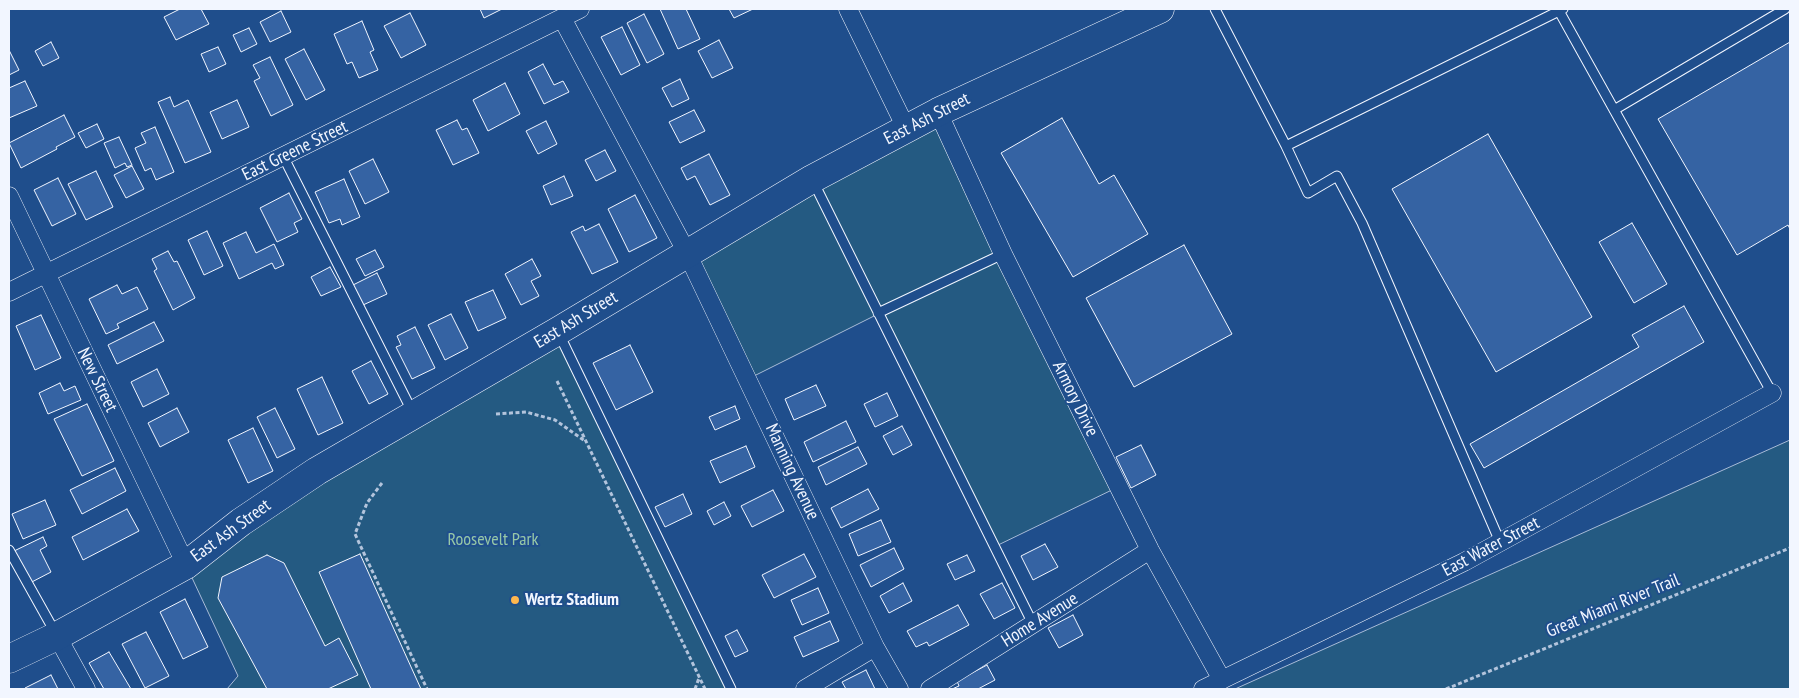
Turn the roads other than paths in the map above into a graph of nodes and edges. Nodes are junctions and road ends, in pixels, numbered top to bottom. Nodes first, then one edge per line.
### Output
1 (580, 9) edge
2 (848, 9) edge
3 (1160, 9) edge
4 (1215, 9) edge
5 (1785, 9) edge
6 (1561, 10) edge
7 (562, 18) junction
8 (1614, 110) junction
9 (938, 112) junction
10 (906, 128) junction
11 (1286, 146) junction
12 (283, 156) junction
13 (812, 179) junction
14 (9, 196) edge
15 (688, 253) junction
16 (1003, 254) junction
17 (46, 274) junction
18 (9, 292) edge
19 (878, 313) junction
20 (558, 331) junction
21 (1772, 393) joint
22 (413, 414) junction
23 (1500, 542) junction
24 (9, 550) edge
25 (1150, 550) junction
26 (186, 564) junction
27 (1033, 624) junction
28 (57, 636) junction
29 (875, 647) junction
30 (9, 659) edge
31 (1222, 680) junction
32 (86, 689) edge
33 (731, 689) edge
34 (805, 689) edge
35 (899, 689) edge
36 (930, 689) edge
37 (1203, 689) edge

1 - 7 street, East Greene Street
2 - 10 street
3 - 9 main road, East Ash Street
4 - 11 lane
5 - 8 lane
6 - 8 lane
6 - 11 lane
7 - 12 street, East Greene Street
7 - 15 street, Manning Avenue
8 - 21 lane
9 - 10 main road, East Ash Street
9 - 16 street, Armory Drive
10 - 13 main road, East Ash Street
11 - 23 lane
12 - 17 street, East Greene Street
12 - 22 lane
13 - 15 main road, East Ash Street
13 - 19 lane
14 - 17 street, New Street
15 - 20 main road, East Ash Street
15 - 29 street, Manning Avenue
16 - 19 lane
16 - 25 street, Armory Drive
17 - 18 street, East Greene Street
17 - 26 street, New Street
19 - 27 lane
20 - 22 main road, East Ash Street
20 - 33 lane
21 - 23 street, East Water Street
22 - 26 main road, East Ash Street
23 - 31 street, East Water Street
24 - 28 lane
25 - 27 street, Home Avenue
25 - 31 street, Armory Drive
26 - 28 main road, East Ash Street
27 - 36 street, Home Avenue
28 - 30 main road, East Ash Street
28 - 32 street
29 - 34 street
29 - 35 street, Manning Avenue
31 - 37 street, East Water Street

